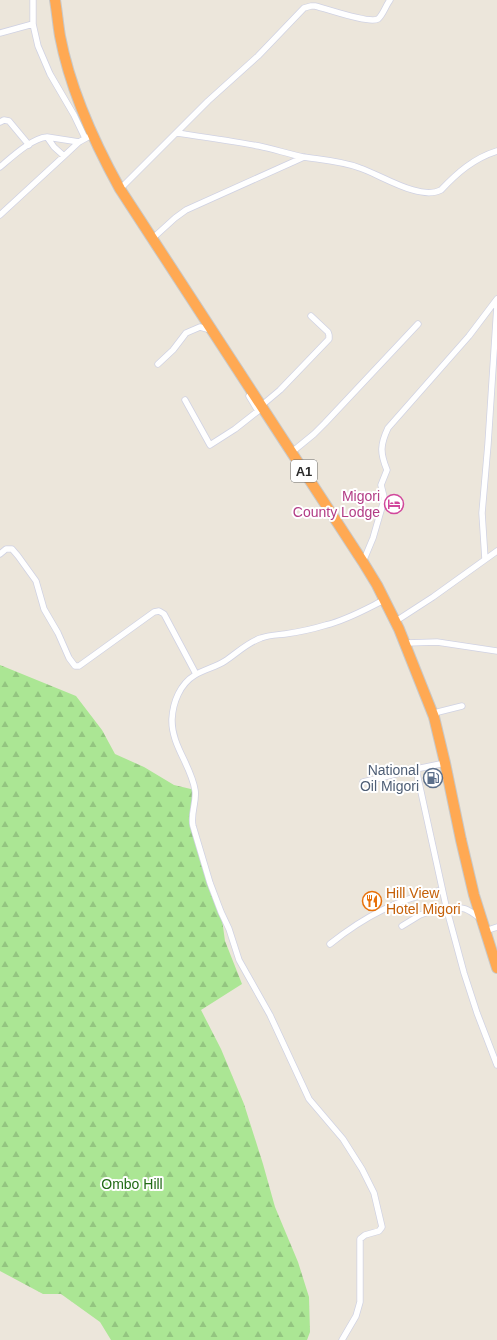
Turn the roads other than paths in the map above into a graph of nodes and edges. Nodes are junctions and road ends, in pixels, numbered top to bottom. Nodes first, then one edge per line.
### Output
1 (34, 0) edge
2 (55, 0) edge
3 (390, 0) edge
4 (33, 24) junction
5 (0, 33) edge
6 (0, 122) edge
7 (177, 133) junction
8 (88, 136) junction
9 (47, 137) junction
10 (79, 142) junction
11 (29, 145) junction
12 (497, 151) edge
13 (64, 156) junction
14 (304, 157) junction
15 (0, 167) edge
16 (120, 189) junction
17 (0, 215) edge
18 (153, 238) junction
19 (497, 299) edge
20 (497, 306) edge
21 (311, 316) dead end
22 (418, 324) dead end
23 (214, 331) junction
24 (158, 364) dead end
25 (186, 400) dead end
26 (261, 406) junction
27 (292, 452) junction
28 (497, 551) edge
29 (0, 554) edge
30 (485, 559) junction
31 (363, 562) junction
32 (384, 600) junction
33 (396, 621) junction
34 (406, 643) junction
35 (497, 651) edge
36 (196, 674) junction
37 (462, 706) dead end
38 (434, 717) junction
39 (445, 763) junction
40 (416, 769) junction
41 (363, 782) dead end
42 (442, 890) junction
43 (446, 908) junction
44 (481, 919) junction
45 (402, 926) dead end
46 (497, 928) edge
47 (485, 931) junction
48 (330, 944) dead end
49 (497, 968) edge
50 (497, 1065) edge
51 (342, 1340) edge

1 - 4 street
2 - 8 highway, A1
3 - 7 street
4 - 5 street
4 - 8 street
6 - 11 street
7 - 14 street
7 - 16 street
8 - 10 street
8 - 16 highway, A1
9 - 10 street
9 - 11 street
9 - 13 street
10 - 13 street
11 - 15 street
12 - 14 street
13 - 17 street
14 - 18 street
16 - 18 highway, A1
18 - 23 highway, A1
19 - 31 street
20 - 30 street
21 - 26 street
22 - 27 street
23 - 24 street
23 - 25 street
23 - 26 highway, A1
26 - 27 highway, A1
27 - 31 highway, A1
28 - 30 street
29 - 36 street
30 - 33 street
31 - 32 highway, A1
32 - 33 highway, A1
32 - 36 street
33 - 34 highway, A1
34 - 35 street
34 - 38 highway, A1
36 - 51 street
37 - 38 street
38 - 39 highway, A1
39 - 40 street
39 - 44 highway, A1
40 - 41 street
40 - 42 street
42 - 43 street
42 - 48 street
43 - 44 street
43 - 45 street
43 - 50 street
44 - 47 highway, A1
46 - 47 street
47 - 49 highway, A1

